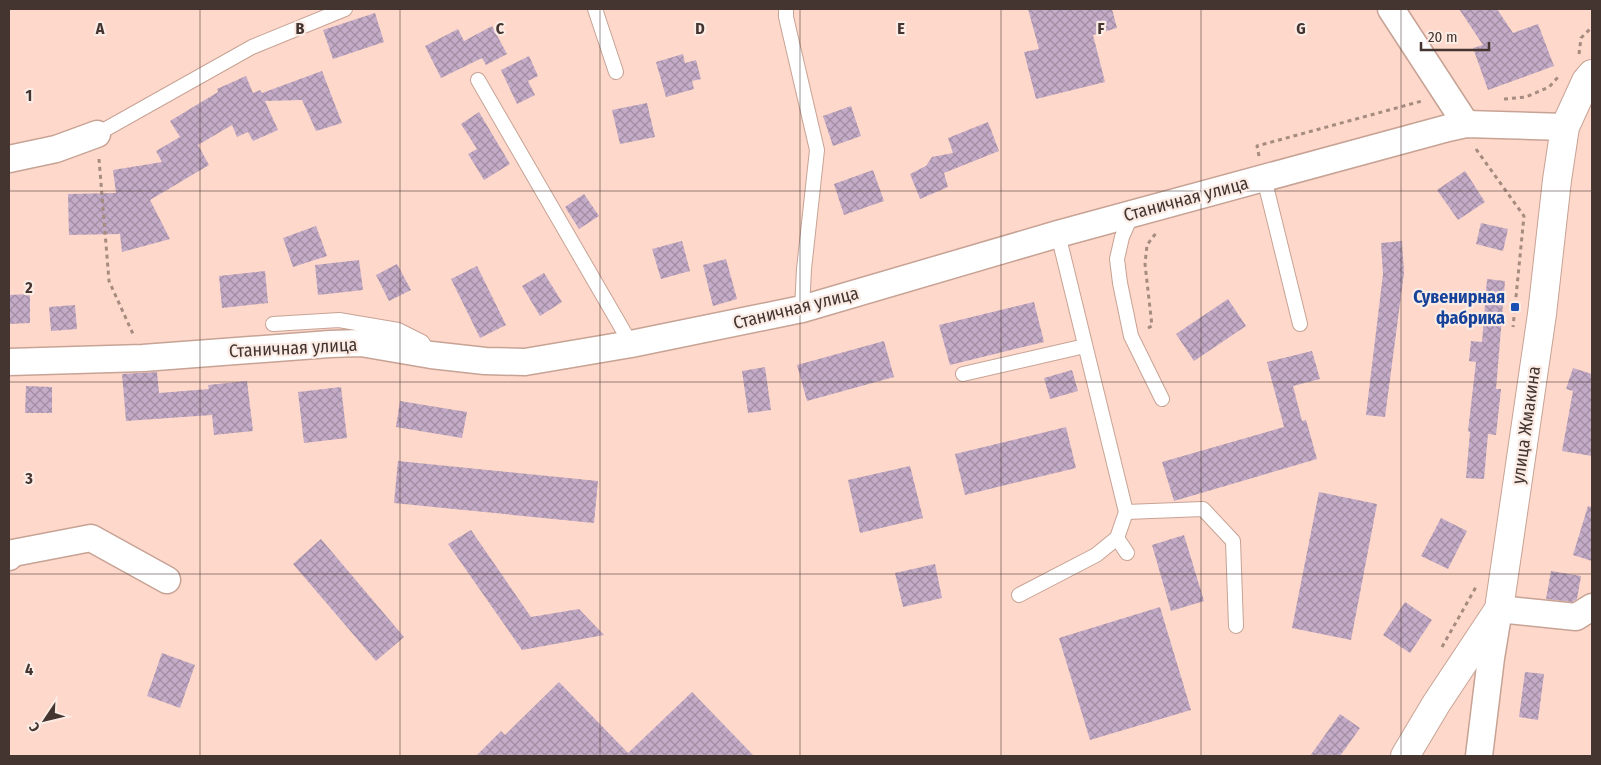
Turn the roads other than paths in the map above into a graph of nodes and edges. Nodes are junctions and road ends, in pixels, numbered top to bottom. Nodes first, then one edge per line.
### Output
1 (345, 9) edge
2 (595, 9) edge
3 (786, 9) edge
4 (1391, 9) edge
5 (1583, 66) edge
6 (616, 72) dead end
7 (478, 80) dead end
8 (1466, 124) junction
9 (1565, 127) junction
10 (97, 134) joint
11 (9, 159) edge
12 (1264, 178) junction
13 (1132, 214) junction
14 (1058, 234) junction
15 (802, 309) junction
16 (273, 324) dead end
17 (1300, 324) dead end
18 (631, 344) junction
19 (1085, 346) junction
20 (431, 355) junction
21 (9, 362) edge
22 (963, 374) dead end
23 (1162, 399) dead end
24 (1126, 512) junction
25 (1117, 538) junction
26 (1127, 553) dead end
27 (9, 557) edge
28 (167, 580) dead end
29 (1019, 595) dead end
30 (1592, 607) edge
31 (1499, 609) junction
32 (1236, 626) dead end
33 (1405, 756) edge
34 (1479, 756) edge

1 - 10 lane
2 - 6 lane
3 - 15 lane
4 - 8 street
5 - 9 street, улица Жмакина
7 - 18 lane
8 - 9 street, Станичная улица
8 - 12 street, Станичная улица
9 - 31 street, улица Жмакина
10 - 11 street
12 - 13 street, Станичная улица
12 - 17 lane
13 - 14 street, Станичная улица
13 - 23 lane
14 - 15 street, Станичная улица
14 - 19 lane
15 - 18 street, Станичная улица
16 - 20 lane
18 - 20 street, Станичная улица
19 - 22 lane
19 - 24 lane
20 - 21 street, Станичная улица
24 - 25 lane
24 - 32 lane
25 - 26 lane
25 - 29 lane
27 - 28 street
30 - 31 street
31 - 33 street, улица Жмакина
31 - 34 street

